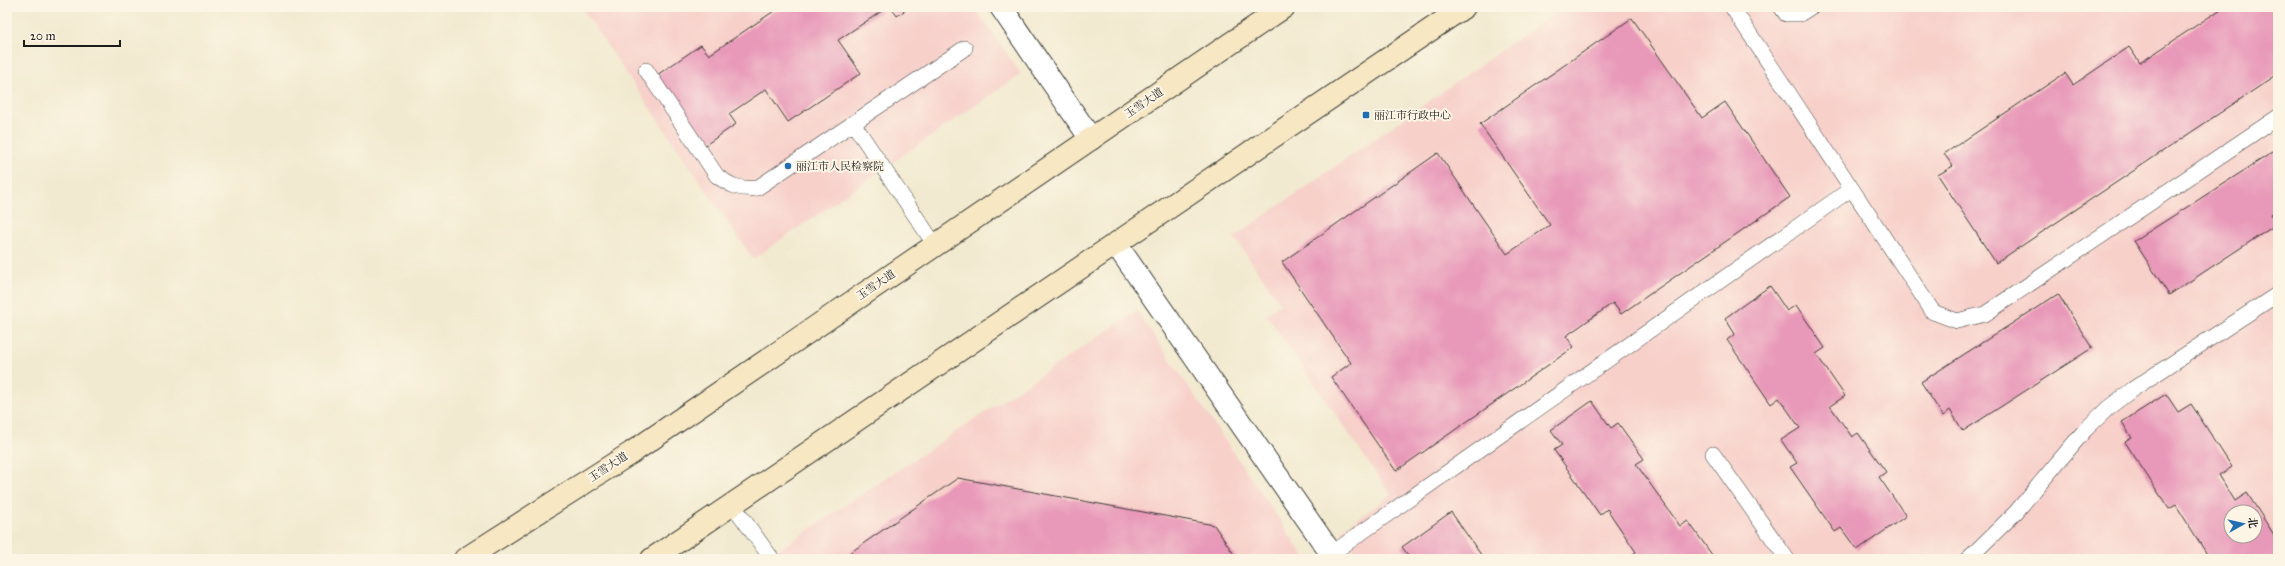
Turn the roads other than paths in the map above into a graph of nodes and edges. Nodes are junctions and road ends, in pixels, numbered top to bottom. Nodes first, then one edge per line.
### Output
1 (1001, 7) edge
2 (1284, 7) edge
3 (1464, 7) edge
4 (1732, 7) edge
5 (1781, 7) edge
6 (1811, 7) edge
7 (965, 48) dead end
8 (646, 70) dead end
9 (2278, 117) edge
10 (853, 122) junction
11 (1091, 139) junction
12 (1852, 189) junction
13 (1116, 244) junction
14 (935, 245) junction
15 (2278, 294) edge
16 (1713, 454) dead end
17 (733, 505) junction
18 (1333, 556) edge
19 (465, 559) edge
20 (652, 559) edge
21 (772, 559) edge
22 (1787, 559) edge
23 (1968, 559) edge

1 - 11 street
2 - 11 main road, 玉雪大道
3 - 13 main road
4 - 12 lane
5 - 6 lane
7 - 10 lane
8 - 10 lane
9 - 12 lane
10 - 14 lane
11 - 14 main road, 玉雪大道
12 - 18 lane
13 - 17 main road
13 - 18 street
14 - 19 main road, 玉雪大道
15 - 23 lane
16 - 22 lane
17 - 20 main road
17 - 21 lane

